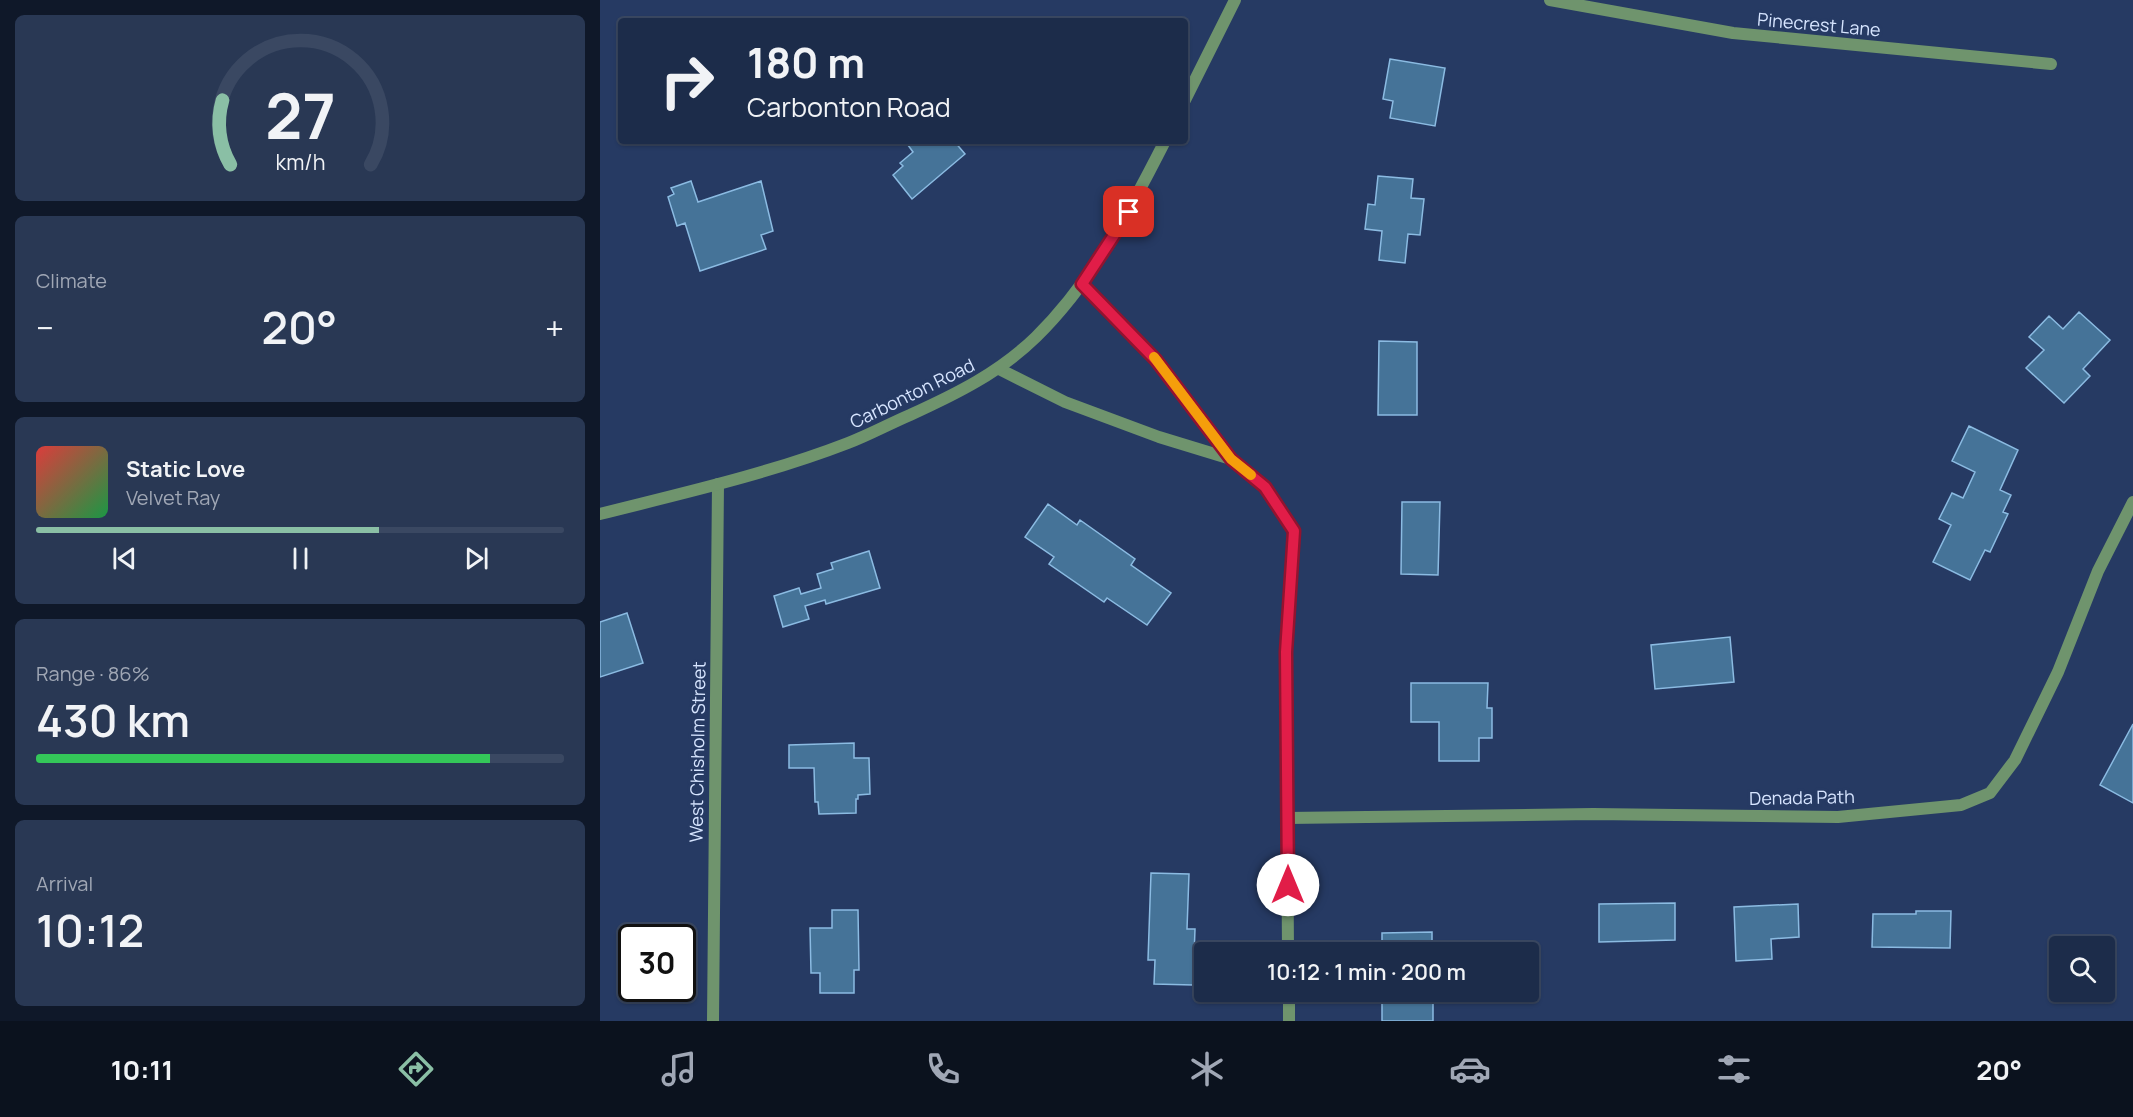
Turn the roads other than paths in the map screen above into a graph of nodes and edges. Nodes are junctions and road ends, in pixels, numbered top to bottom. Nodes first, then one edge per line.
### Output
1 (1235, 0) edge
2 (1550, 0) edge
3 (2051, 64) dead end
4 (1188, 94) edge
5 (1163, 144) edge
6 (1082, 284) junction
7 (999, 369) junction
8 (1231, 459) junction
9 (718, 484) junction
10 (2133, 502) edge
11 (600, 514) edge
12 (1287, 818) junction
13 (1288, 942) edge
14 (1289, 1002) edge
15 (712, 1021) edge
16 (1289, 1021) edge

1 - 4 street
2 - 3 street, Pinecrest Lane
5 - 6 street, Carbonton Road
6 - 7 street, Carbonton Road
6 - 8 street
7 - 8 street
7 - 9 street, Carbonton Road
8 - 12 street
9 - 11 street, Carbonton Road
9 - 15 street, West Chisholm Street
10 - 12 street, Denada Path
12 - 13 street
14 - 16 street

